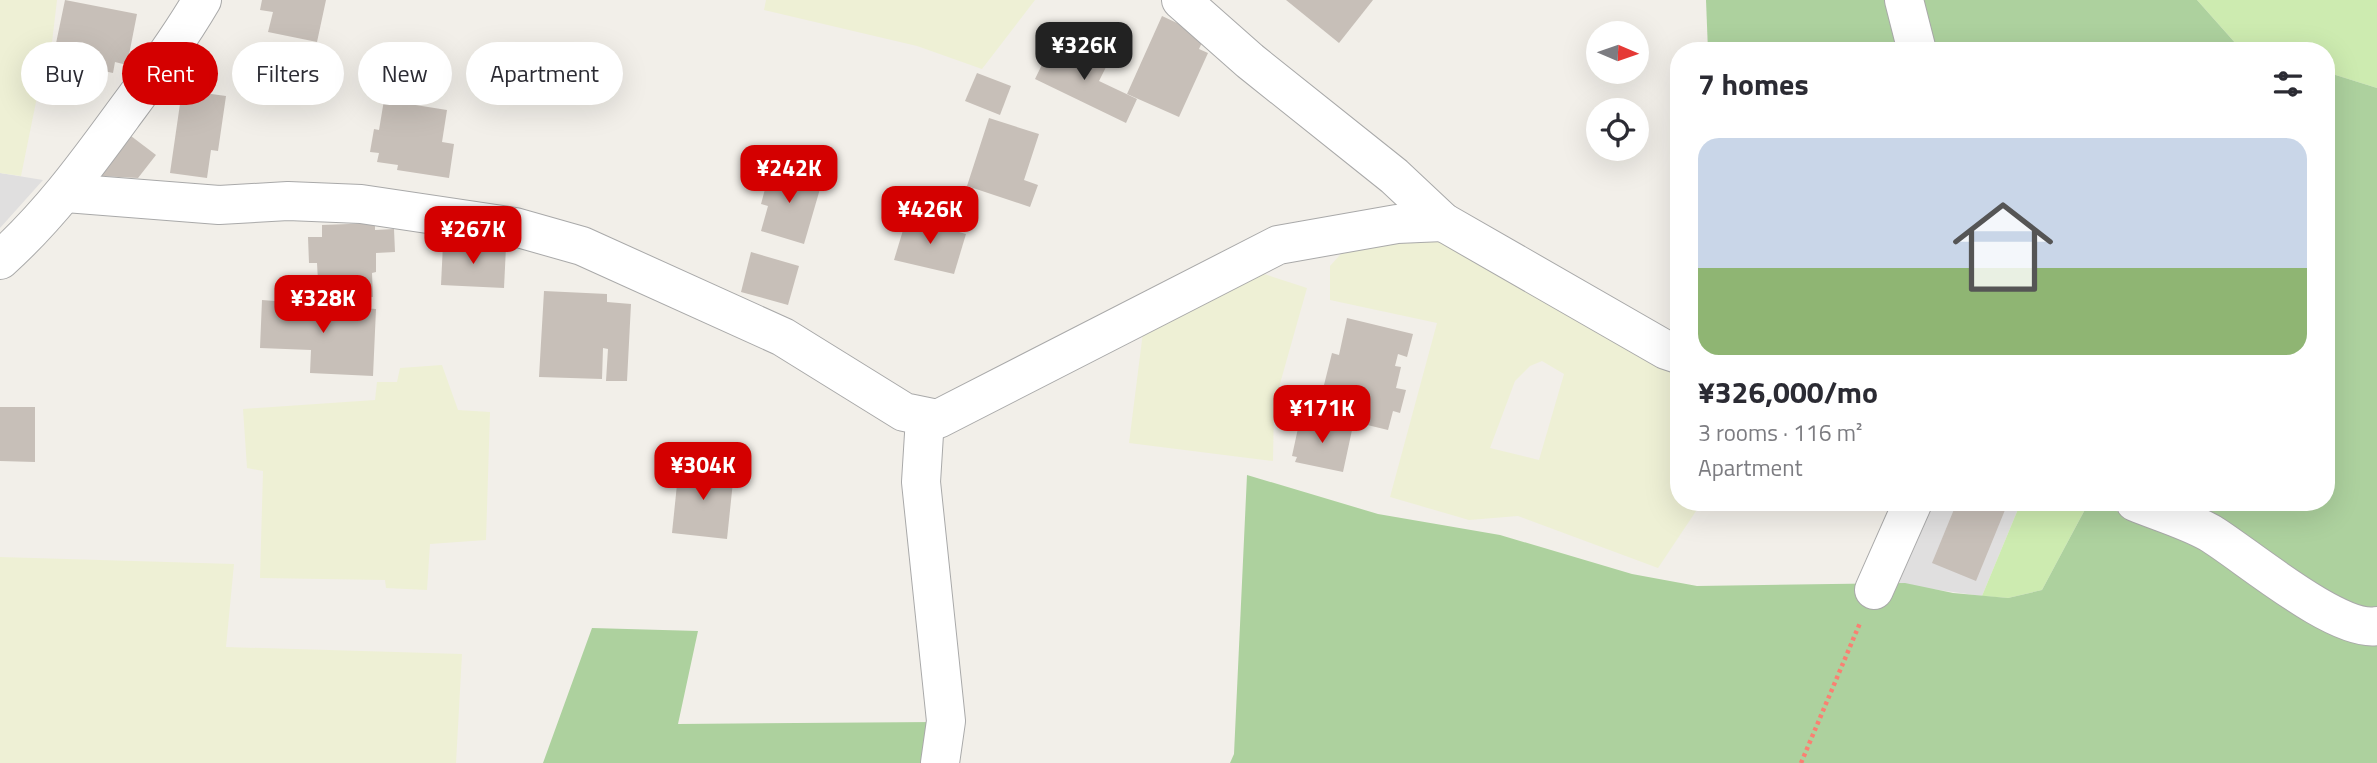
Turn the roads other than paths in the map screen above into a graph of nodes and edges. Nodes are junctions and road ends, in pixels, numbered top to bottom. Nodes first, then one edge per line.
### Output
1 (202, 0) edge
2 (1181, 0) edge
3 (1904, 0) edge
4 (1915, 42) edge
5 (66, 193) junction
6 (1443, 222) junction
7 (0, 260) edge
8 (1670, 351) edge
9 (925, 418) junction
10 (1909, 511) edge
11 (2157, 511) edge
12 (1874, 590) road end
13 (2377, 626) edge
14 (940, 763) edge

1 - 5 street
2 - 6 street
3 - 4 street
5 - 7 street
5 - 9 street
6 - 8 street
6 - 9 street
9 - 14 street
10 - 12 street
11 - 13 street

